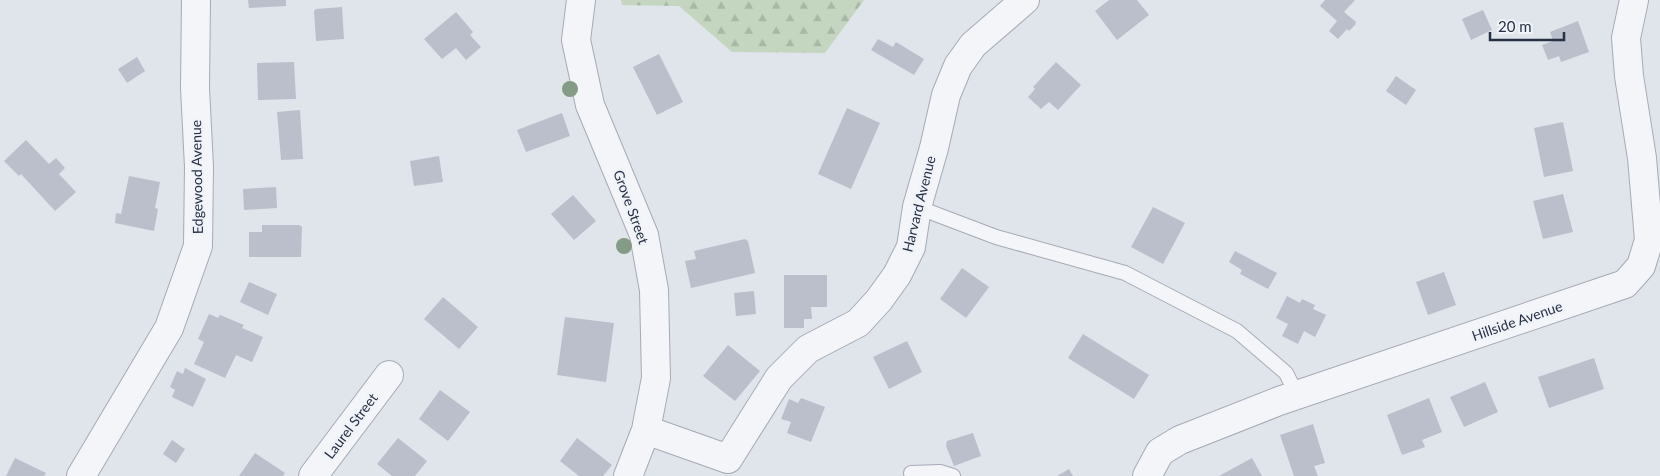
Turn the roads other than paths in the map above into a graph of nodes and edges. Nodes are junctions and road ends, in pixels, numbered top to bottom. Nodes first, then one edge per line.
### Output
1 (196, 0) edge
2 (581, 0) edge
3 (1025, 0) edge
4 (1634, 0) edge
5 (917, 207) junction
6 (388, 375) dead end
7 (1297, 395) junction
8 (646, 430) junction
9 (727, 468) edge
10 (911, 473) dead end
11 (82, 476) edge
12 (313, 476) edge
13 (628, 476) edge
14 (953, 476) edge
15 (1147, 476) edge

1 - 11 street, Edgewood Avenue
2 - 8 street, Grove Street
3 - 5 street, Harvard Avenue
4 - 7 street, Hillside Avenue
5 - 7 lane
5 - 9 street, Harvard Avenue
6 - 12 street, Laurel Street
7 - 15 street, Hillside Avenue
8 - 9 street, Harvard Avenue
8 - 13 street, Grove Street
10 - 14 lane

